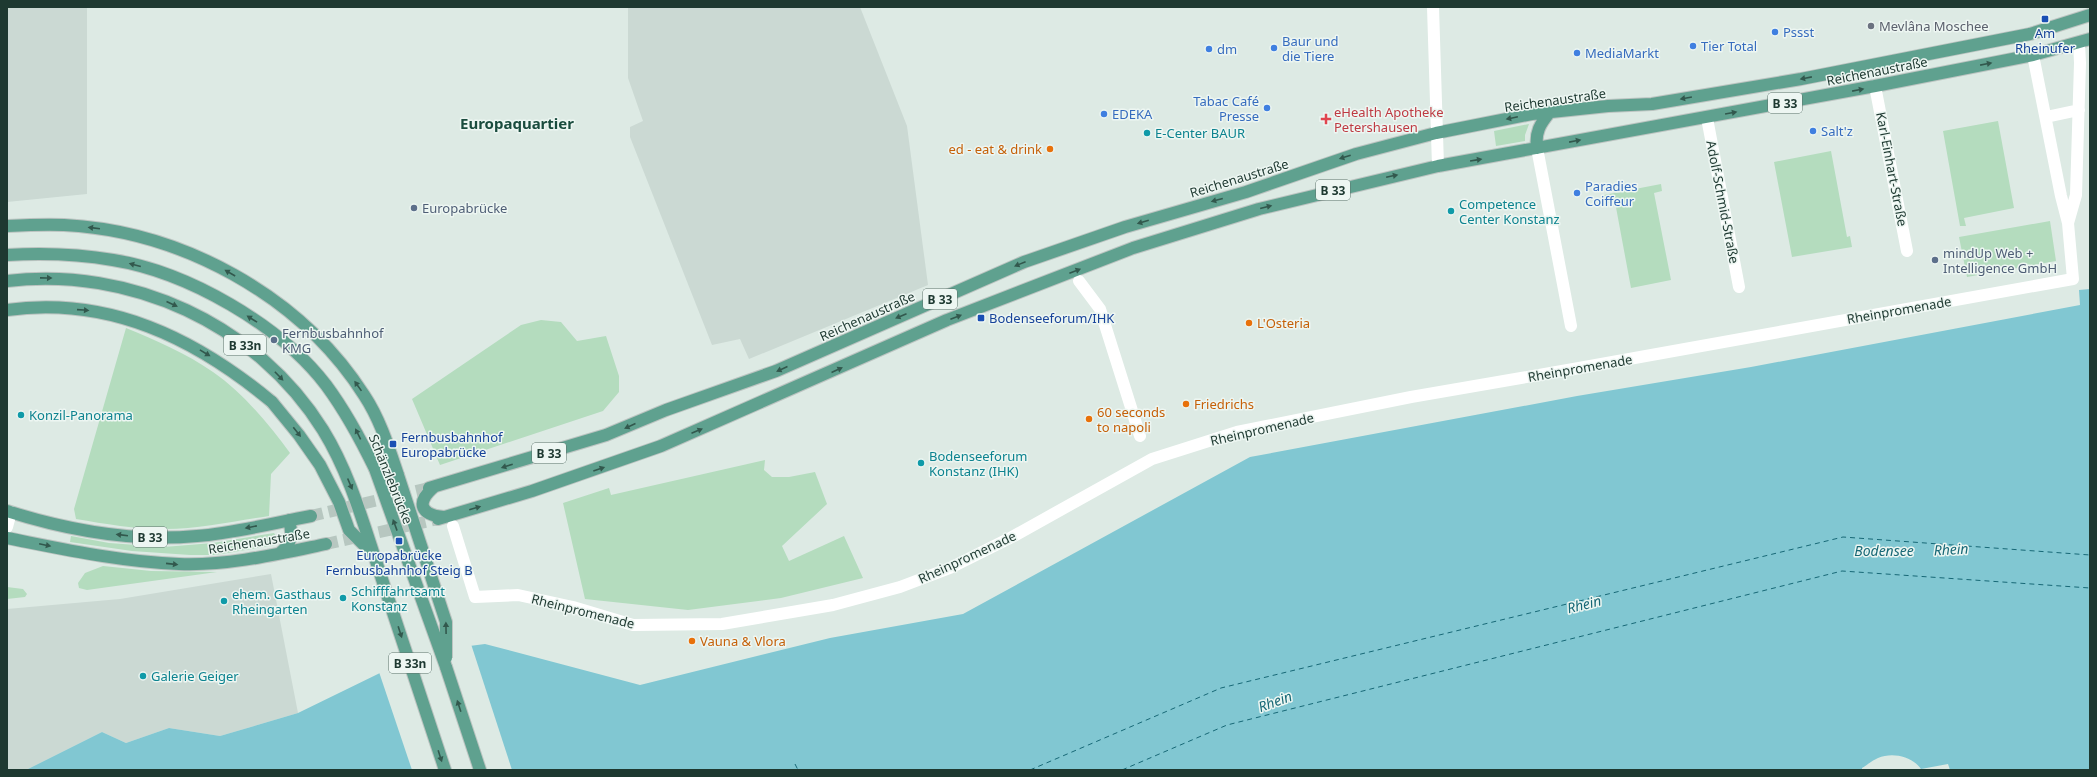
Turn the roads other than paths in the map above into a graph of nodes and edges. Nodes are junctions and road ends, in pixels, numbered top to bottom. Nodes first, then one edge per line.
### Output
1 (1433, 7) edge
2 (2090, 15) edge
3 (2084, 41) edge
4 (2033, 55) junction
5 (2085, 62) edge
6 (1875, 86) junction
7 (2079, 110) junction
8 (1550, 112) junction
9 (2046, 116) junction
10 (1707, 118) junction
11 (1436, 133) junction
12 (1537, 148) junction
13 (1438, 166) junction
14 (2068, 223) junction
15 (7, 226) edge
16 (1907, 251) dead end
17 (7, 255) edge
18 (7, 281) edge
19 (1079, 281) dead end
20 (1739, 287) dead end
21 (7, 310) edge
22 (1571, 326) dead end
23 (1140, 436) dead end
24 (9, 512) edge
25 (311, 516) tunnel mouth
26 (289, 520) junction
27 (453, 526) dead end
28 (7, 527) edge
29 (7, 538) edge
30 (326, 544) tunnel mouth
31 (280, 553) junction
32 (374, 555) junction
33 (446, 667) junction
34 (445, 770) edge
35 (480, 770) edge

1 - 11 street
2 -> 8 main road, Reichenaustraße / B 33
3 - 4 main road, Reichenaustraße / B 33
3 - 5 street
6 -> 4 main road, Reichenaustraße / B 33
4 - 9 street
5 - 7 street
10 -> 6 main road, Reichenaustraße / B 33
6 - 16 street, Karl-Einhart-Straße
7 - 9 street
7 - 14 street
8 -> 11 main road, Reichenaustraße / B 33
8 - 12 main road
9 - 14 street
12 -> 10 main road, Reichenaustraße / B 33
10 - 20 street, Adolf-Schmid-Straße
11 - 13 street
11 -> 13 main road, Reichenaustraße / B 33
13 -> 12 main road, Reichenaustraße / B 33
12 - 22 street
14 - 27 street, Rheinpromenade
33 -> 15 main road, B 33n, bridge
33 -> 17 main road, Schänzlebrücke / B 33n, bridge
18 -> 32 main road, B 33n, bridge
19 - 23 street
21 -> 32 main road, B 33n, bridge
26 -> 24 main road, Reichenaustraße / B 33
24 - 28 street
25 - 26 main road, Reichenaustraße / B 33
26 - 31 main road
29 -> 31 main road, Reichenaustraße / B 33
30 - 31 main road, Reichenaustraße / B 33
32 -> 34 main road, B 33n
35 -> 33 main road, Schänzlebrücke / B 33n

